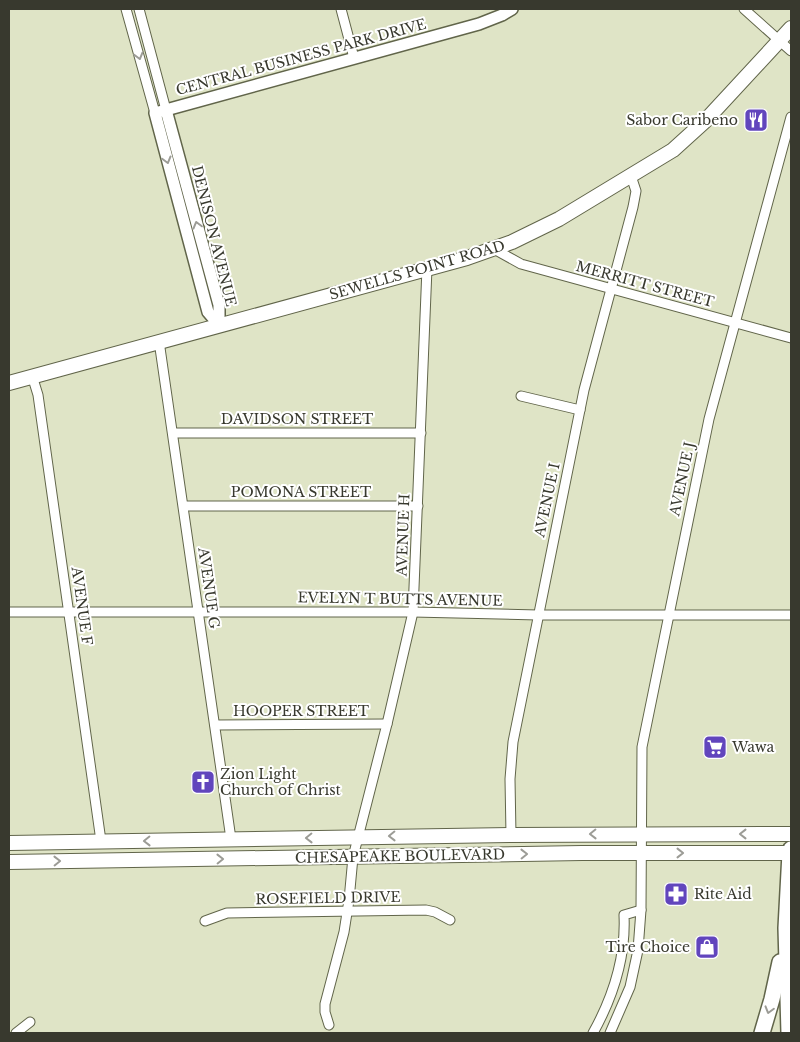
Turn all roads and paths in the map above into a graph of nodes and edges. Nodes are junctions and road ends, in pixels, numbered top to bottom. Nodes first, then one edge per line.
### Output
1 (126, 9) edge
2 (138, 9) edge
3 (341, 9) edge
4 (512, 9) edge
5 (744, 9) edge
6 (791, 28) edge
7 (780, 41) junction
8 (791, 51) edge
9 (354, 58) junction
10 (160, 112) junction
11 (791, 117) edge
12 (632, 176) junction
13 (494, 249) junction
14 (427, 268) junction
15 (611, 289) junction
16 (735, 323) junction
17 (218, 325) junction
18 (791, 338) edge
19 (159, 341) junction
20 (29, 377) junction
21 (9, 383) edge
22 (521, 396) dead end
23 (580, 410) junction
24 (173, 433) junction
25 (421, 433) junction
26 (184, 506) junction
27 (418, 506) junction
28 (198, 611) junction
29 (9, 612) edge
30 (70, 612) junction
31 (413, 612) junction
32 (538, 615) junction
33 (791, 615) edge
34 (669, 616) junction
35 (387, 724) junction
36 (214, 726) junction
37 (642, 834) junction
38 (791, 834) edge
39 (511, 835) junction
40 (358, 837) junction
41 (231, 840) junction
42 (101, 842) junction
43 (9, 843) edge
44 (791, 852) edge
45 (642, 853) junction
46 (352, 856) junction
47 (9, 862) edge
48 (641, 910) junction
49 (347, 911) junction
50 (450, 920) dead end
51 (205, 921) dead end
52 (786, 928) junction
53 (30, 1022) dead end
54 (329, 1025) dead end
55 (16, 1033) edge
56 (593, 1033) edge
57 (610, 1033) edge
58 (762, 1033) edge
59 (789, 1033) edge

1 -> 10 street, DENISON AVENUE
2 - 10 street, DENISON AVENUE
3 - 9 street
4 - 9 street, CENTRAL BUSINESS PARK DRIVE
5 - 7 street
6 - 7 main road, SEWELLS POINT ROAD
7 - 8 street
7 - 12 main road, SEWELLS POINT ROAD
9 - 10 street, CENTRAL BUSINESS PARK DRIVE
10 - 17 street, DENISON AVENUE
11 - 16 street, AVENUE J
12 - 13 main road, SEWELLS POINT ROAD
12 - 15 street, AVENUE I
13 - 14 main road, SEWELLS POINT ROAD
13 - 15 street, MERRITT STREET
14 - 17 main road, SEWELLS POINT ROAD
14 - 25 street, AVENUE H
15 - 16 street, MERRITT STREET
15 - 23 street, AVENUE I
16 - 18 street, MERRITT STREET
16 - 34 street, AVENUE J
17 - 19 main road, SEWELLS POINT ROAD
19 - 20 main road, SEWELLS POINT ROAD
19 - 24 street, AVENUE G
20 - 21 main road, SEWELLS POINT ROAD
20 - 30 street, AVENUE F
22 - 23 street
23 - 32 street, AVENUE I
24 - 25 street, DAVIDSON STREET
24 - 26 street, AVENUE G
25 - 27 street, AVENUE H
26 - 27 street, POMONA STREET
26 - 28 street, AVENUE G
27 - 31 street, AVENUE H
28 - 30 street, EVELYN T BUTTS AVENUE
28 - 31 street, EVELYN T BUTTS AVENUE
28 - 36 street, AVENUE G
29 - 30 street, EVELYN T BUTTS AVENUE
30 - 42 street, AVENUE F
31 - 32 street, EVELYN T BUTTS AVENUE
31 - 35 street, AVENUE H
32 - 34 street, EVELYN T BUTTS AVENUE
32 - 39 street, AVENUE I
33 - 34 street, EVELYN T BUTTS AVENUE
34 - 37 street, AVENUE J
35 - 36 street, HOOPER STREET
35 - 40 street, AVENUE H
36 - 41 street, AVENUE G
38 -> 37 main road, CHESAPEAKE BOULEVARD
37 -> 39 main road, CHESAPEAKE BOULEVARD
37 - 45 street, AVENUE J
39 -> 40 main road, CHESAPEAKE BOULEVARD
40 -> 41 main road, CHESAPEAKE BOULEVARD
40 - 46 street, AVENUE H
41 -> 42 main road, CHESAPEAKE BOULEVARD
42 - 43 main road, CHESAPEAKE BOULEVARD
45 -> 44 main road, CHESAPEAKE BOULEVARD
44 - 52 main road
46 -> 45 main road, CHESAPEAKE BOULEVARD
45 - 48 street, AVENUE J
47 -> 46 main road, CHESAPEAKE BOULEVARD
46 - 49 street, AVENUE H
48 - 56 street
48 - 57 street, AVENUE J
49 - 50 street, ROSEFIELD DRIVE
49 - 51 street, ROSEFIELD DRIVE
49 - 54 street, AVENUE H
52 -> 58 main road
52 - 59 main road
53 - 55 street

